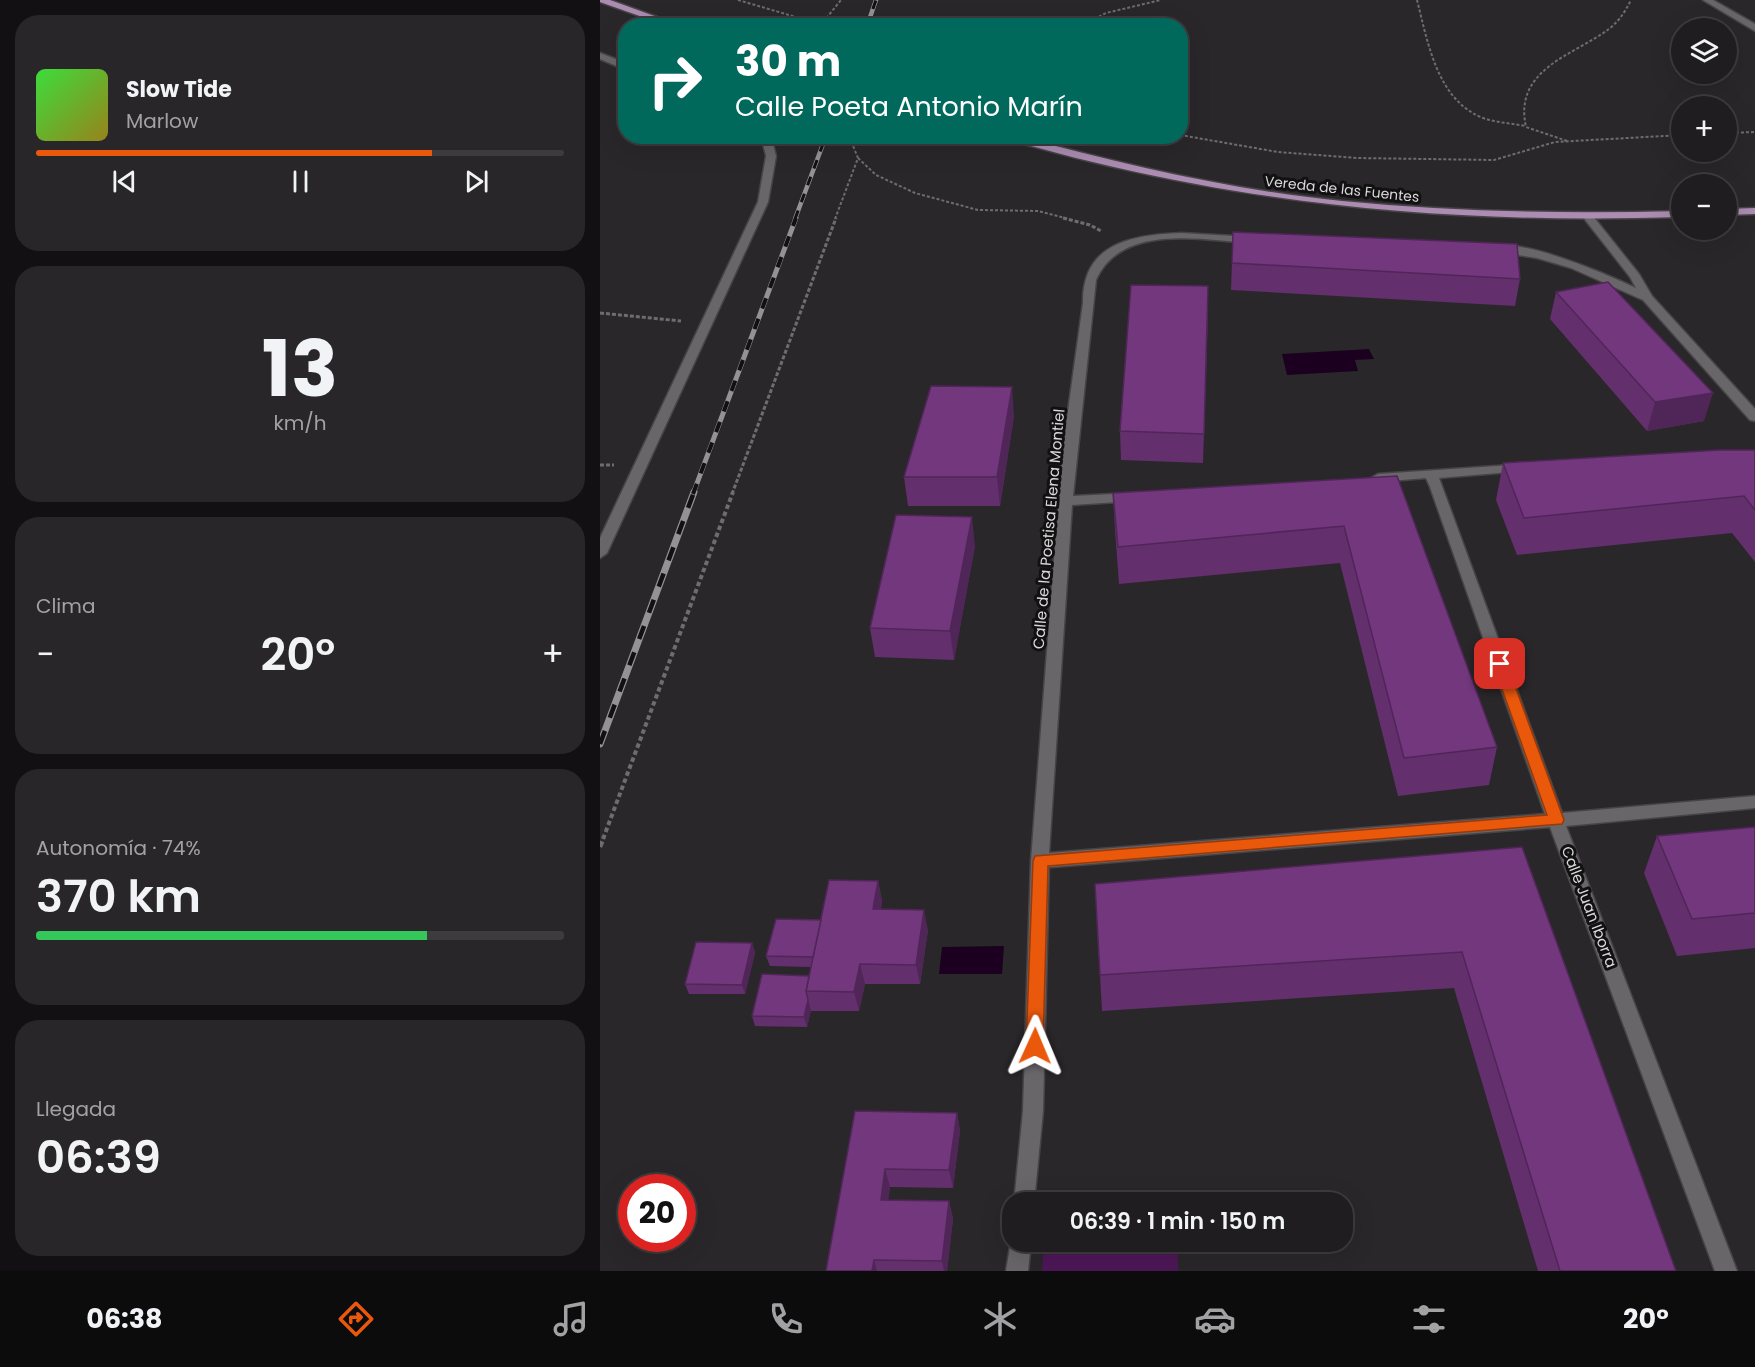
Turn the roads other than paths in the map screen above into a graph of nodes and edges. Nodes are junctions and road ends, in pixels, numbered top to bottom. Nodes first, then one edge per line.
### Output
1 (603, 0) edge
2 (1707, 0) edge
3 (655, 18) edge
4 (1755, 28) edge
5 (600, 56) edge
6 (618, 64) edge
7 (768, 144) edge
8 (1034, 144) edge
9 (1755, 211) edge
10 (1737, 212) edge
11 (1671, 214) edge
12 (1587, 217) junction
13 (1268, 240) edge
14 (1481, 248) edge
15 (1647, 298) junction
16 (1755, 417) edge
17 (1536, 466) edge
18 (1430, 474) junction
19 (1358, 480) edge
20 (1144, 496) edge
21 (1067, 501) junction
22 (600, 553) edge
23 (1755, 802) edge
24 (1556, 820) junction
25 (1040, 861) junction
26 (1025, 1192) edge
27 (1019, 1252) edge
28 (1017, 1271) edge
29 (1726, 1271) edge

1 - 3 main road
2 - 4 street
5 - 6 street
7 - 22 street
8 - 12 main road, Vereda de las Fuentes
9 - 10 main road
11 - 12 main road, Vereda de las Fuentes
12 - 15 street
13 - 21 street, Calle de la Poetisa Elena Montiel
14 - 15 street
15 - 16 street
17 - 18 street
18 - 19 street
18 - 24 street, Calle Juan Iborra
20 - 21 street
21 - 25 street, Calle de la Poetisa Elena Montiel
23 - 24 street
24 - 25 street
24 - 29 street, Calle Juan Iborra
25 - 26 street, Calle de la Poetisa Elena Montiel
27 - 28 street

